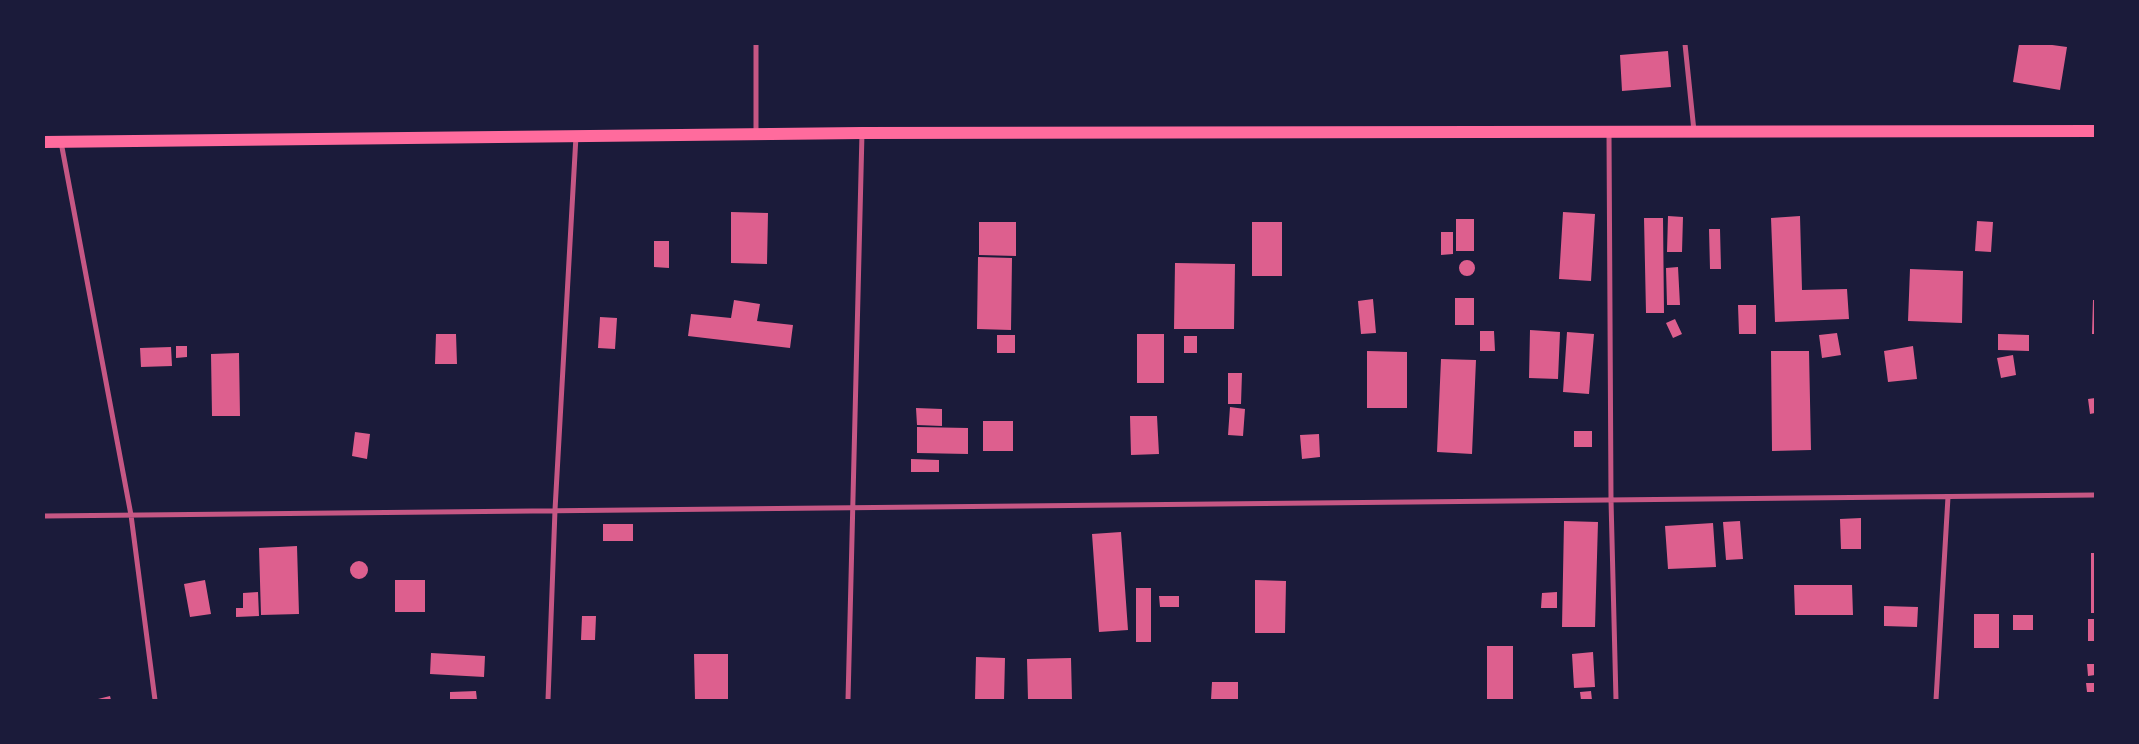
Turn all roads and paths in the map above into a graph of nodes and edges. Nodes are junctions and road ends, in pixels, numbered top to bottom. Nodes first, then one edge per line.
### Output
1 (756, 44) edge
2 (1685, 44) edge
3 (2095, 130) edge
4 (1610, 131) junction
5 (1694, 131) junction
6 (862, 132) junction
7 (756, 134) junction
8 (576, 136) junction
9 (44, 142) edge
10 (61, 142) junction
11 (2095, 495) edge
12 (1948, 497) junction
13 (1611, 500) junction
14 (853, 508) junction
15 (555, 510) junction
16 (131, 515) junction
17 (44, 516) edge
18 (155, 700) edge
19 (548, 700) edge
20 (848, 700) edge
21 (1616, 700) edge
22 (1936, 700) edge

1 - 7 street
2 - 5 street
3 - 5 main road
4 - 5 main road
4 - 6 main road
4 - 13 street
6 - 7 main road
6 - 14 street
7 - 8 main road
8 - 10 main road
8 - 15 street
9 - 10 main road
10 - 16 street
11 - 12 street
12 - 13 street
12 - 22 street
13 - 14 street
13 - 21 street
14 - 15 street
14 - 20 street
15 - 16 street
15 - 19 street
16 - 17 street
16 - 18 street

